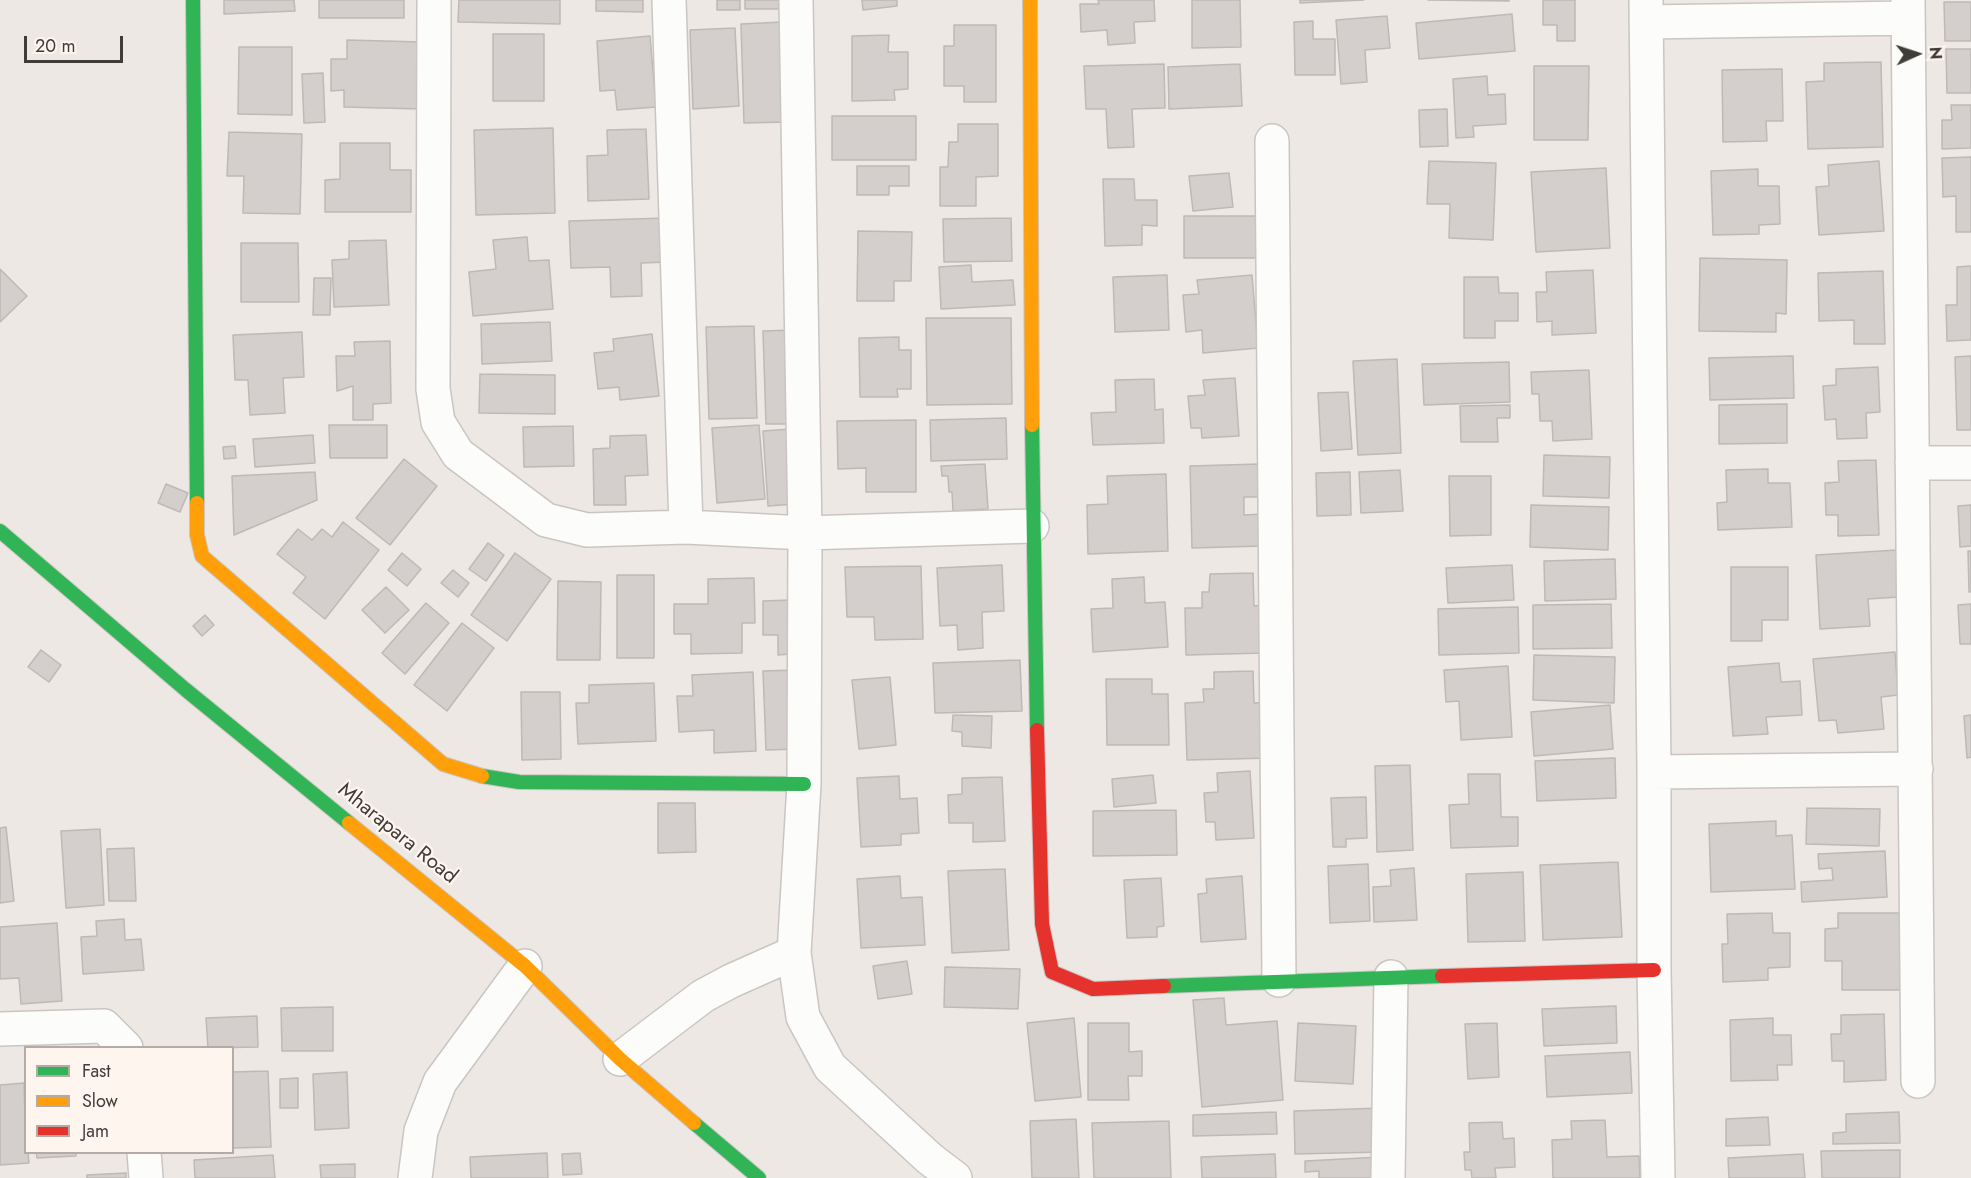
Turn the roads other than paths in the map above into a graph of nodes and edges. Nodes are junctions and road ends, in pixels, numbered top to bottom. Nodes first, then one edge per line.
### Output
1 (193, 0) edge
2 (434, 0) edge
3 (669, 0) edge
4 (795, 0) edge
5 (1030, 0) edge
6 (1908, 9) edge
7 (1646, 11) edge
8 (1272, 141) dead end
9 (1971, 463) edge
10 (1912, 464) junction
11 (1032, 526) junction
12 (686, 527) junction
13 (0, 531) edge
14 (806, 532) junction
15 (1916, 769) junction
16 (1654, 772) junction
17 (804, 784) junction
18 (794, 952) junction
19 (525, 966) junction
20 (1654, 970) junction
21 (1391, 977) junction
22 (1279, 980) junction
23 (0, 1029) edge
24 (125, 1046) edge
25 (620, 1059) junction
26 (1918, 1081) dead end
27 (144, 1154) edge
28 (146, 1178) edge
29 (415, 1178) edge
30 (759, 1178) edge
31 (955, 1178) edge
32 (1388, 1178) edge
33 (1658, 1178) edge

1 - 17 street
2 - 12 street
3 - 12 street
4 - 14 street
5 - 11 street
6 - 7 street
6 - 10 street
7 - 16 street
8 - 22 street
9 - 10 street
10 - 15 street
11 - 14 street
11 - 22 street
12 - 14 street
13 - 19 street, Mharapara Road
14 - 17 street
15 - 16 street
15 - 26 street
16 - 20 street
17 - 18 street
18 - 25 street
18 - 31 street
19 - 25 street, Mharapara Road
19 - 29 street
20 - 21 street
20 - 33 street
21 - 22 street
21 - 32 street
23 - 24 street
25 - 30 street, Mharapara Road
27 - 28 street

